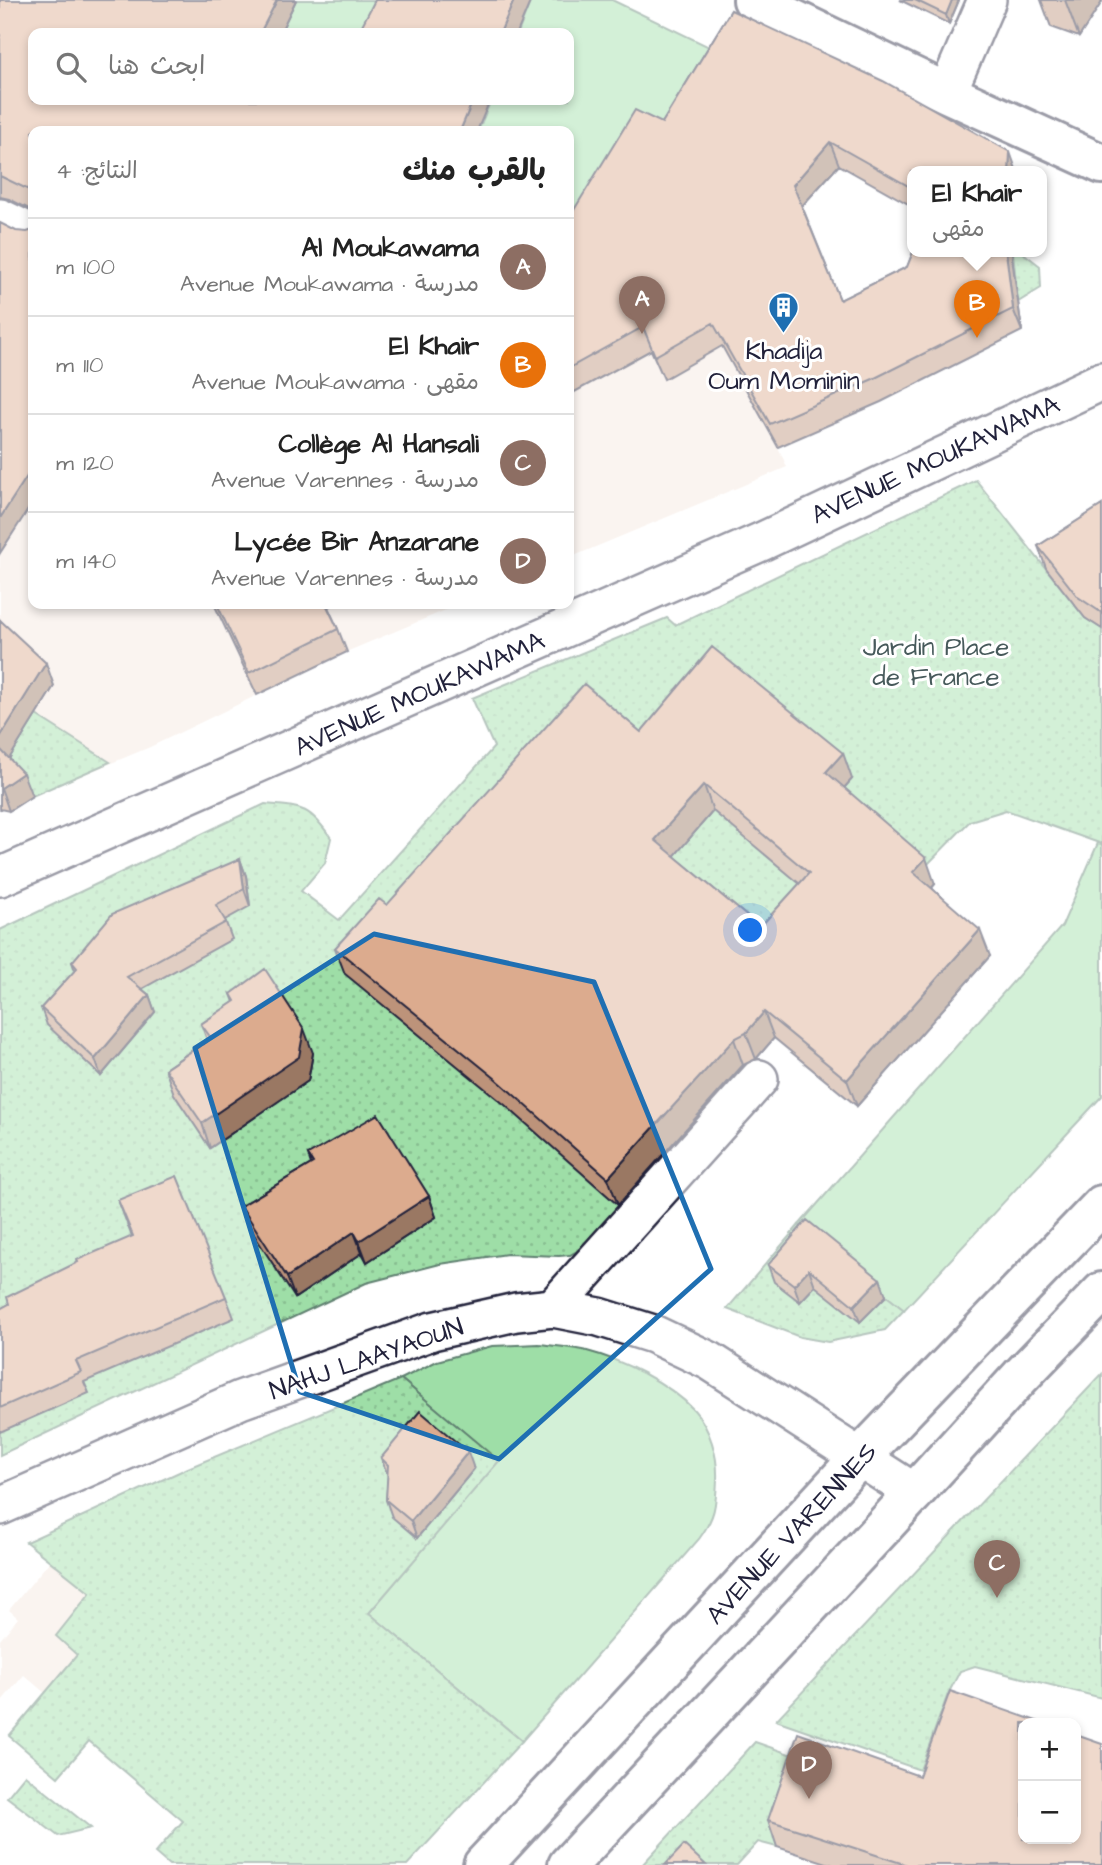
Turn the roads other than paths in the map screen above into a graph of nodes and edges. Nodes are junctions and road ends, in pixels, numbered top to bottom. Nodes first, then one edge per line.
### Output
1 (753, 0) edge
2 (987, 0) edge
3 (947, 93) junction
4 (1102, 164) edge
5 (0, 218) edge
6 (28, 232) edge
7 (1102, 381) edge
8 (1, 876) edge
9 (759, 1079) dead end
10 (1102, 1205) edge
11 (1102, 1292) edge
12 (553, 1308) junction
13 (860, 1457) junction
14 (915, 1493) junction
15 (0, 1506) edge
16 (483, 1865) edge
17 (568, 1865) edge

1 - 3 main road
2 - 3 street
3 - 4 main road
5 - 6 street
7 - 8 street, AVENUE MOUKAWAMA
9 - 12 street
10 - 13 main road, AVENUE VARENNES
11 - 14 main road
12 - 13 street, NAHJ LAAYAOUN
12 - 15 street, NAHJ LAAYAOUN
13 - 14 street, NAHJ LAAYAOUN
13 - 16 main road, AVENUE VARENNES
14 - 17 main road

